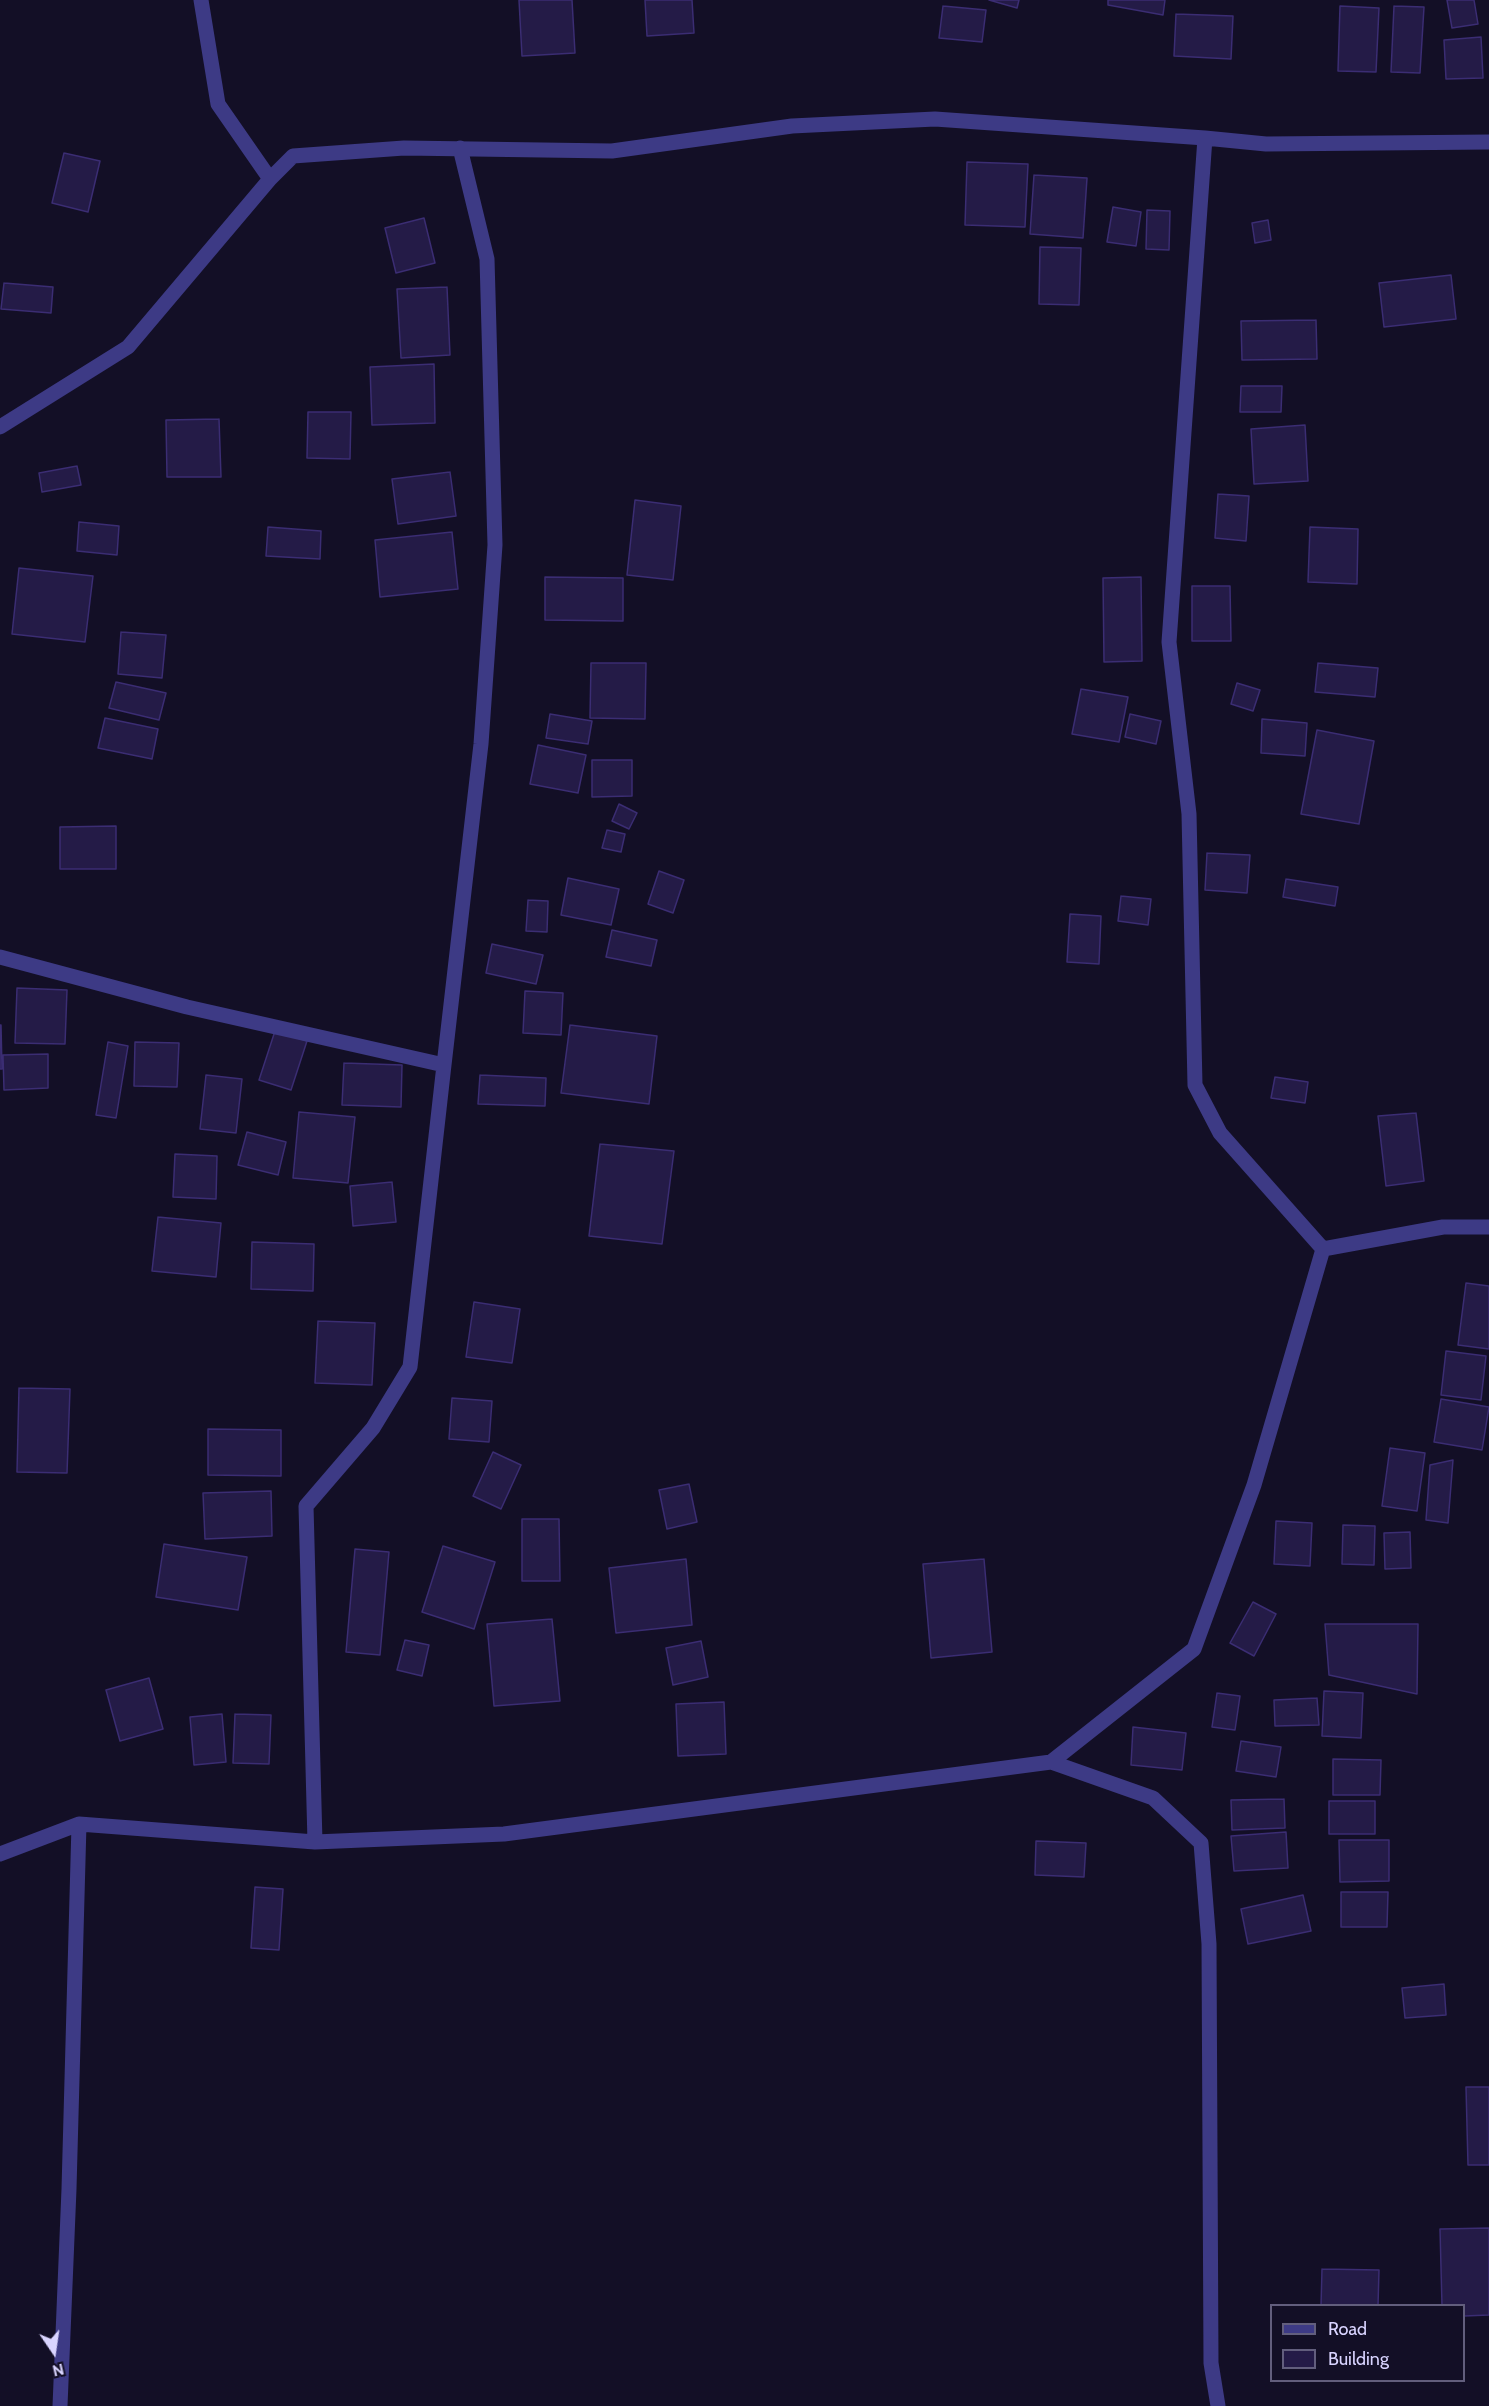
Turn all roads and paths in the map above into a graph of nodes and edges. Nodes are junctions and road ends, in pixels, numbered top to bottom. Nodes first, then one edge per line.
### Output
1 (201, 0) edge
2 (1205, 138) junction
3 (1489, 142) edge
4 (460, 148) junction
5 (270, 179) junction
6 (0, 427) edge
7 (0, 957) edge
8 (444, 1065) junction
9 (1489, 1227) edge
10 (1323, 1249) junction
11 (1051, 1762) junction
12 (79, 1824) junction
13 (315, 1842) junction
14 (0, 1854) edge
15 (60, 2406) edge
16 (1218, 2406) edge

1 - 5 street
2 - 3 street
2 - 4 street
2 - 10 street
4 - 5 street
4 - 8 street
5 - 6 street
7 - 8 street
8 - 13 street
9 - 10 street
10 - 11 street
11 - 13 street
11 - 16 street
12 - 13 street
12 - 14 street
12 - 15 street

